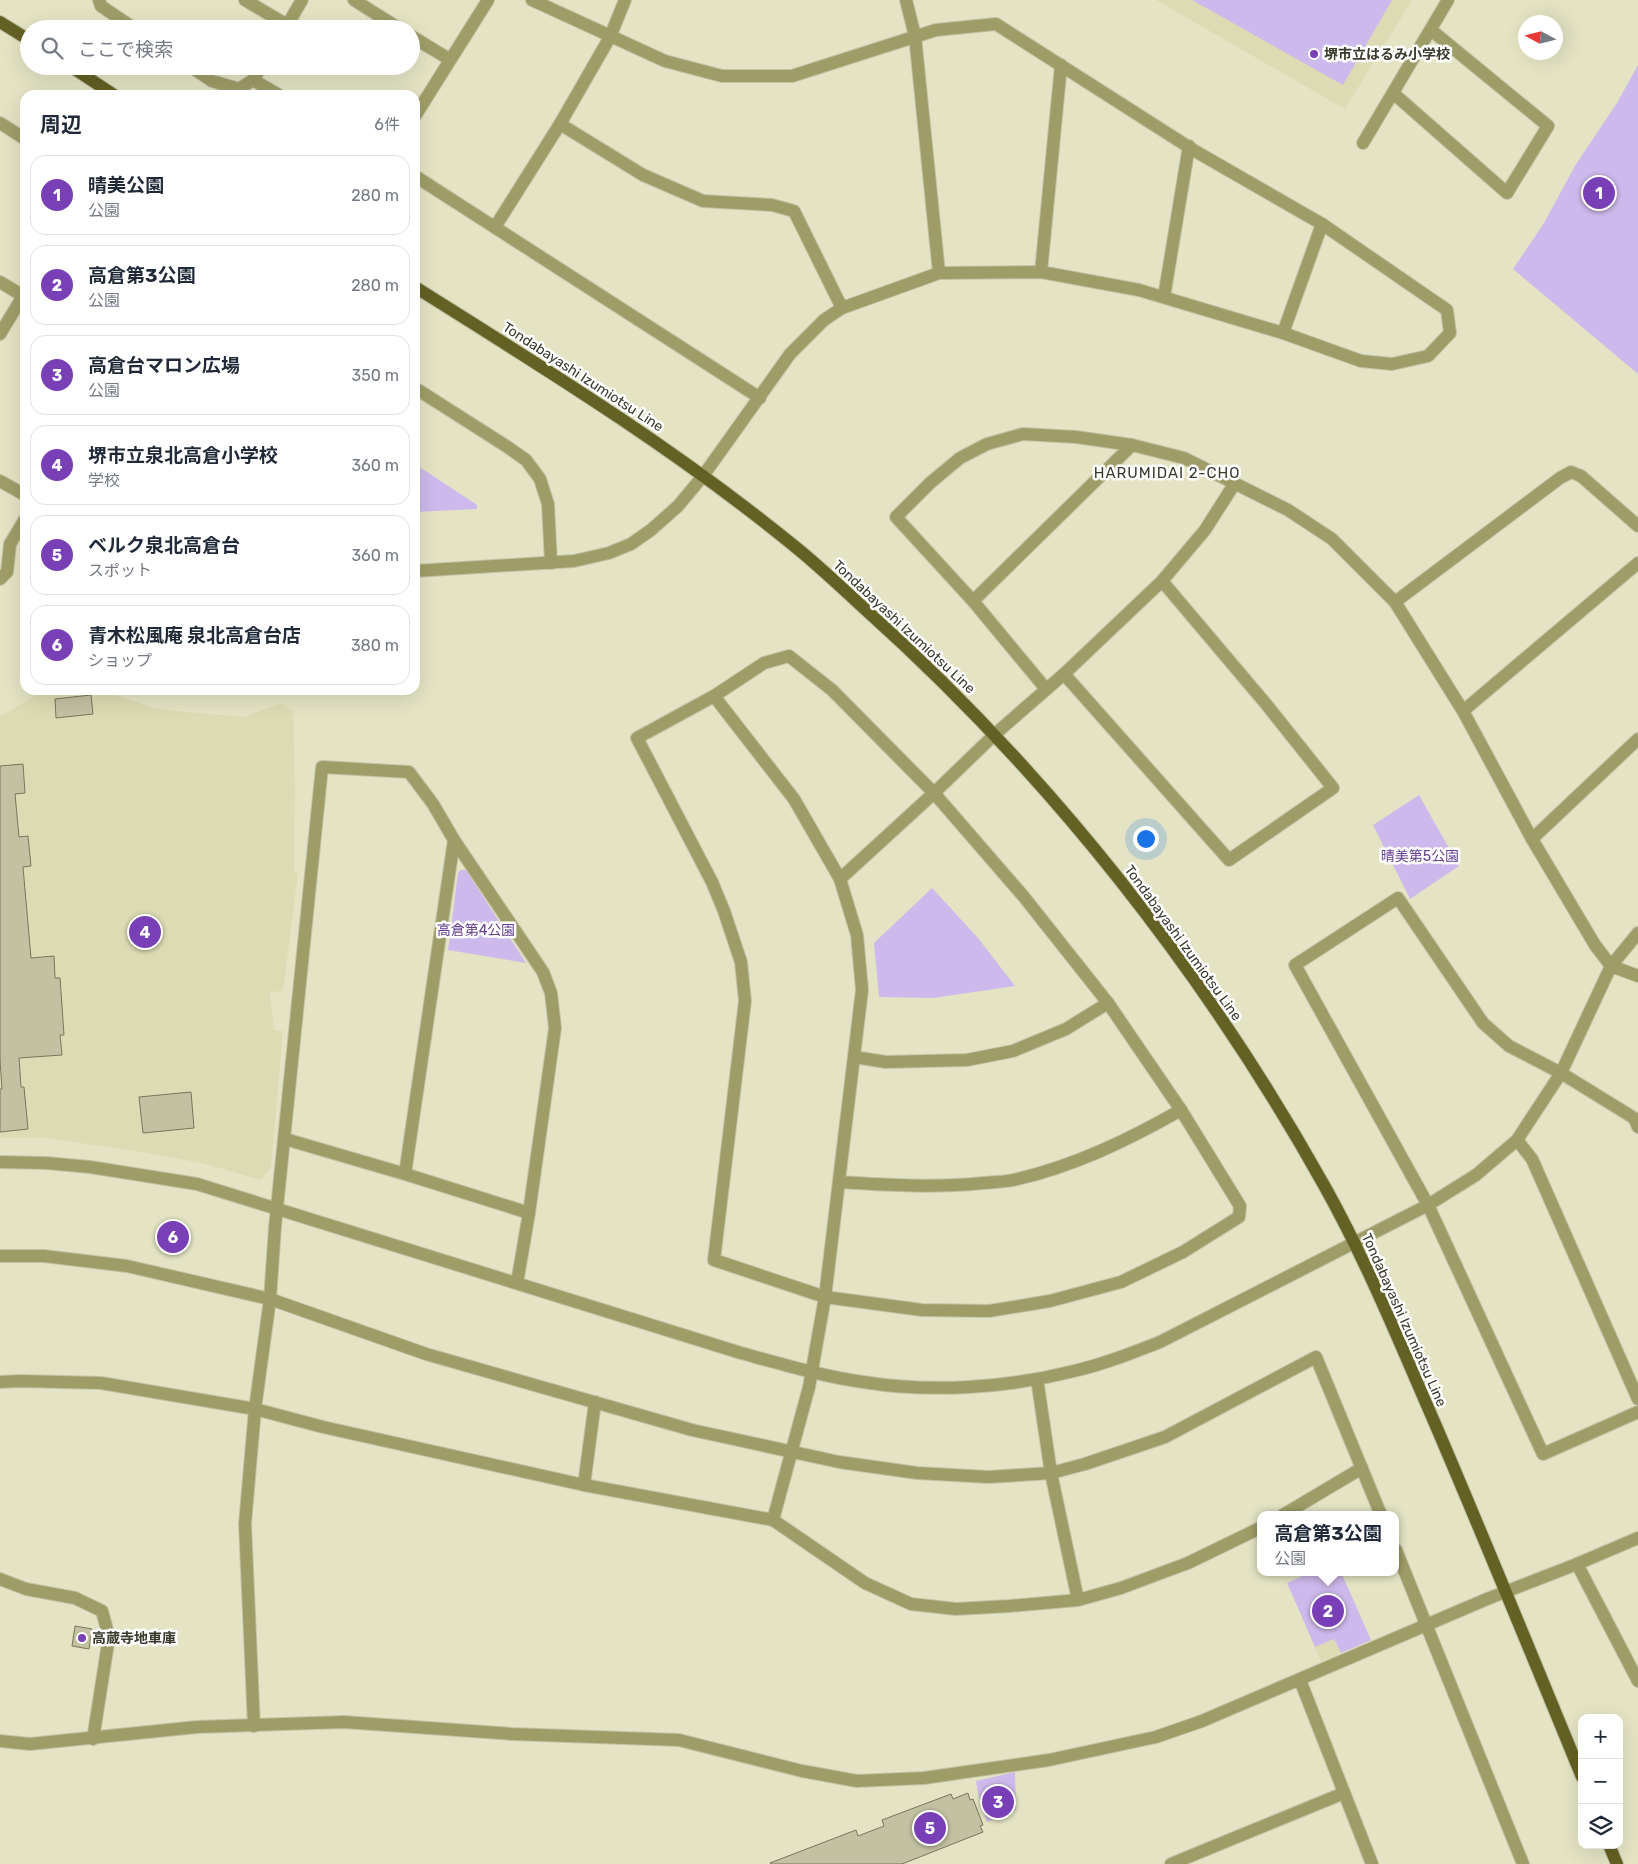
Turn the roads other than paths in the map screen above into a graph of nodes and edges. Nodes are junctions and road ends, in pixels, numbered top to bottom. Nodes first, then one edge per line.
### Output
1 (99, 0) edge
2 (245, 0) edge
3 (302, 0) edge
4 (354, 0) edge
5 (488, 0) edge
6 (532, 0) edge
7 (625, 0) edge
8 (906, 0) edge
9 (1448, 0) edge
10 (122, 20) edge
11 (275, 20) edge
12 (290, 20) edge
13 (386, 20) edge
14 (0, 22) edge
15 (1431, 30) junction
16 (20, 34) edge
17 (915, 36) junction
18 (610, 37) junction
19 (420, 41) edge
20 (449, 59) junction
21 (1061, 65) junction
22 (84, 75) edge
23 (203, 75) edge
24 (256, 75) edge
25 (253, 80) junction
26 (106, 90) edge
27 (270, 90) edge
28 (1394, 93) junction
29 (420, 108) edge
30 (0, 123) edge
31 (560, 124) junction
32 (20, 136) edge
33 (1363, 144) dead end
34 (1189, 146) junction
35 (420, 179) edge
36 (1322, 224) junction
37 (495, 228) junction
38 (1042, 272) junction
39 (939, 273) junction
40 (0, 282) edge
41 (420, 290) edge
42 (20, 294) edge
43 (1164, 297) junction
44 (20, 302) edge
45 (842, 308) junction
46 (1283, 333) junction
47 (0, 334) edge
48 (420, 391) edge
49 (760, 398) junction
50 (1132, 445) junction
51 (703, 476) junction
52 (0, 481) edge
53 (1235, 483) junction
54 (20, 492) edge
55 (1638, 526) edge
56 (20, 527) edge
57 (551, 563) junction
58 (1638, 563) edge
59 (420, 571) edge
60 (0, 579) edge
61 (1162, 581) junction
62 (973, 602) junction
63 (1395, 602) junction
64 (1064, 674) junction
65 (1046, 689) junction
66 (714, 696) junction
67 (1463, 711) junction
68 (994, 735) junction
69 (1638, 740) edge
70 (934, 793) junction
71 (1532, 839) junction
72 (454, 840) junction
73 (840, 879) junction
74 (1638, 933) edge
75 (1611, 966) junction
76 (1638, 976) edge
77 (1108, 1003) junction
78 (854, 1057) junction
79 (1561, 1073) junction
80 (1181, 1110) junction
81 (1637, 1120) edge
82 (285, 1139) junction
83 (1517, 1140) junction
84 (0, 1162) edge
85 (405, 1174) junction
86 (839, 1182) junction
87 (1428, 1205) junction
88 (278, 1208) junction
89 (529, 1213) junction
90 (1354, 1243) junction
91 (0, 1256) edge
92 (517, 1283) junction
93 (825, 1297) junction
94 (270, 1300) junction
95 (812, 1373) junction
96 (1036, 1379) junction
97 (0, 1382) edge
98 (1638, 1399) edge
99 (595, 1402) junction
100 (255, 1409) junction
101 (1638, 1412) edge
102 (792, 1453) junction
103 (1362, 1468) junction
104 (1051, 1473) junction
105 (584, 1485) junction
106 (1290, 1511) edge
107 (1379, 1511) edge
108 (773, 1520) junction
109 (1257, 1529) edge
110 (1638, 1538) edge
111 (1399, 1558) edge
112 (1577, 1564) junction
113 (0, 1579) edge
114 (1507, 1592) junction
115 (1078, 1600) junction
116 (1426, 1626) junction
117 (1300, 1680) junction
118 (1638, 1681) edge
119 (254, 1726) junction
120 (93, 1739) junction
121 (0, 1742) edge
122 (1578, 1767) edge
123 (1344, 1793) junction
124 (1611, 1849) edge
125 (1171, 1864) edge
126 (1372, 1864) edge
127 (1523, 1864) edge
128 (1617, 1864) edge

1 - 10 street
2 - 11 street
3 - 12 street
4 - 13 street
5 - 20 street
6 - 18 street
7 - 18 street
8 - 17 street
9 - 15 street
14 - 16 main road
15 - 28 street
15 - 28 street
17 - 18 street
17 - 21 street
17 - 39 street
18 - 31 street
19 - 20 street
20 - 29 street
21 - 34 street
21 - 38 street
22 - 26 main road
23 - 25 street
24 - 25 street
25 - 27 street
28 - 33 street
30 - 32 street
31 - 37 street
31 - 45 street
34 - 36 street
34 - 43 street
35 - 37 street
36 - 46 street
36 - 46 street
37 - 49 street
38 - 39 street
38 - 43 street
39 - 45 street
40 - 42 street
41 - 51 main road, Tondabayashi Izumiotsu Line
43 - 46 street
44 - 47 street
45 - 49 street
48 - 57 street
49 - 51 street
50 - 53 street
50 - 62 street
50 - 62 street
51 - 57 street
51 - 68 main road, Tondabayashi Izumiotsu Line
52 - 54 street
53 - 61 street
53 - 63 street
55 - 63 street
56 - 60 street
57 - 59 street
58 - 67 street
61 - 64 street
61 - 64 street
62 - 65 street
63 - 67 street
64 - 65 street
65 - 68 street
66 - 70 street
66 - 73 street
66 - 93 street
67 - 71 street
68 - 70 street
68 - 90 main road, Tondabayashi Izumiotsu Line
69 - 71 street
70 - 73 street
70 - 77 street
71 - 75 street
72 - 82 street
72 - 85 street
72 - 89 street
73 - 78 street
74 - 75 street
75 - 76 street
75 - 79 street
77 - 78 street
77 - 80 street
78 - 86 street
79 - 81 street
79 - 83 street
79 - 87 street
80 - 86 street
80 - 93 street
82 - 85 street
82 - 88 street
83 - 87 street
83 - 98 street
84 - 88 street
85 - 89 street
86 - 93 street
87 - 90 street
87 - 101 street
88 - 92 street
88 - 94 street
89 - 92 street
90 - 96 street
90 - 114 main road, Tondabayashi Izumiotsu Line
91 - 94 street
92 - 95 street
93 - 95 street
94 - 99 street
94 - 100 street
95 - 96 street
95 - 102 street
96 - 104 street
97 - 100 street
99 - 102 street
99 - 105 street
100 - 105 street
100 - 119 street
102 - 104 street
102 - 108 street
103 - 104 street
103 - 106 street
103 - 107 street
104 - 115 street
105 - 108 street
108 - 115 street
109 - 115 street
110 - 112 street
111 - 116 street
112 - 114 street
112 - 118 street
113 - 120 street
114 - 116 street
114 - 122 main road, Tondabayashi Izumiotsu Line
116 - 117 street
116 - 127 street
117 - 119 street
117 - 123 street
119 - 120 street
120 - 121 street
123 - 125 street
123 - 126 street
124 - 128 main road

